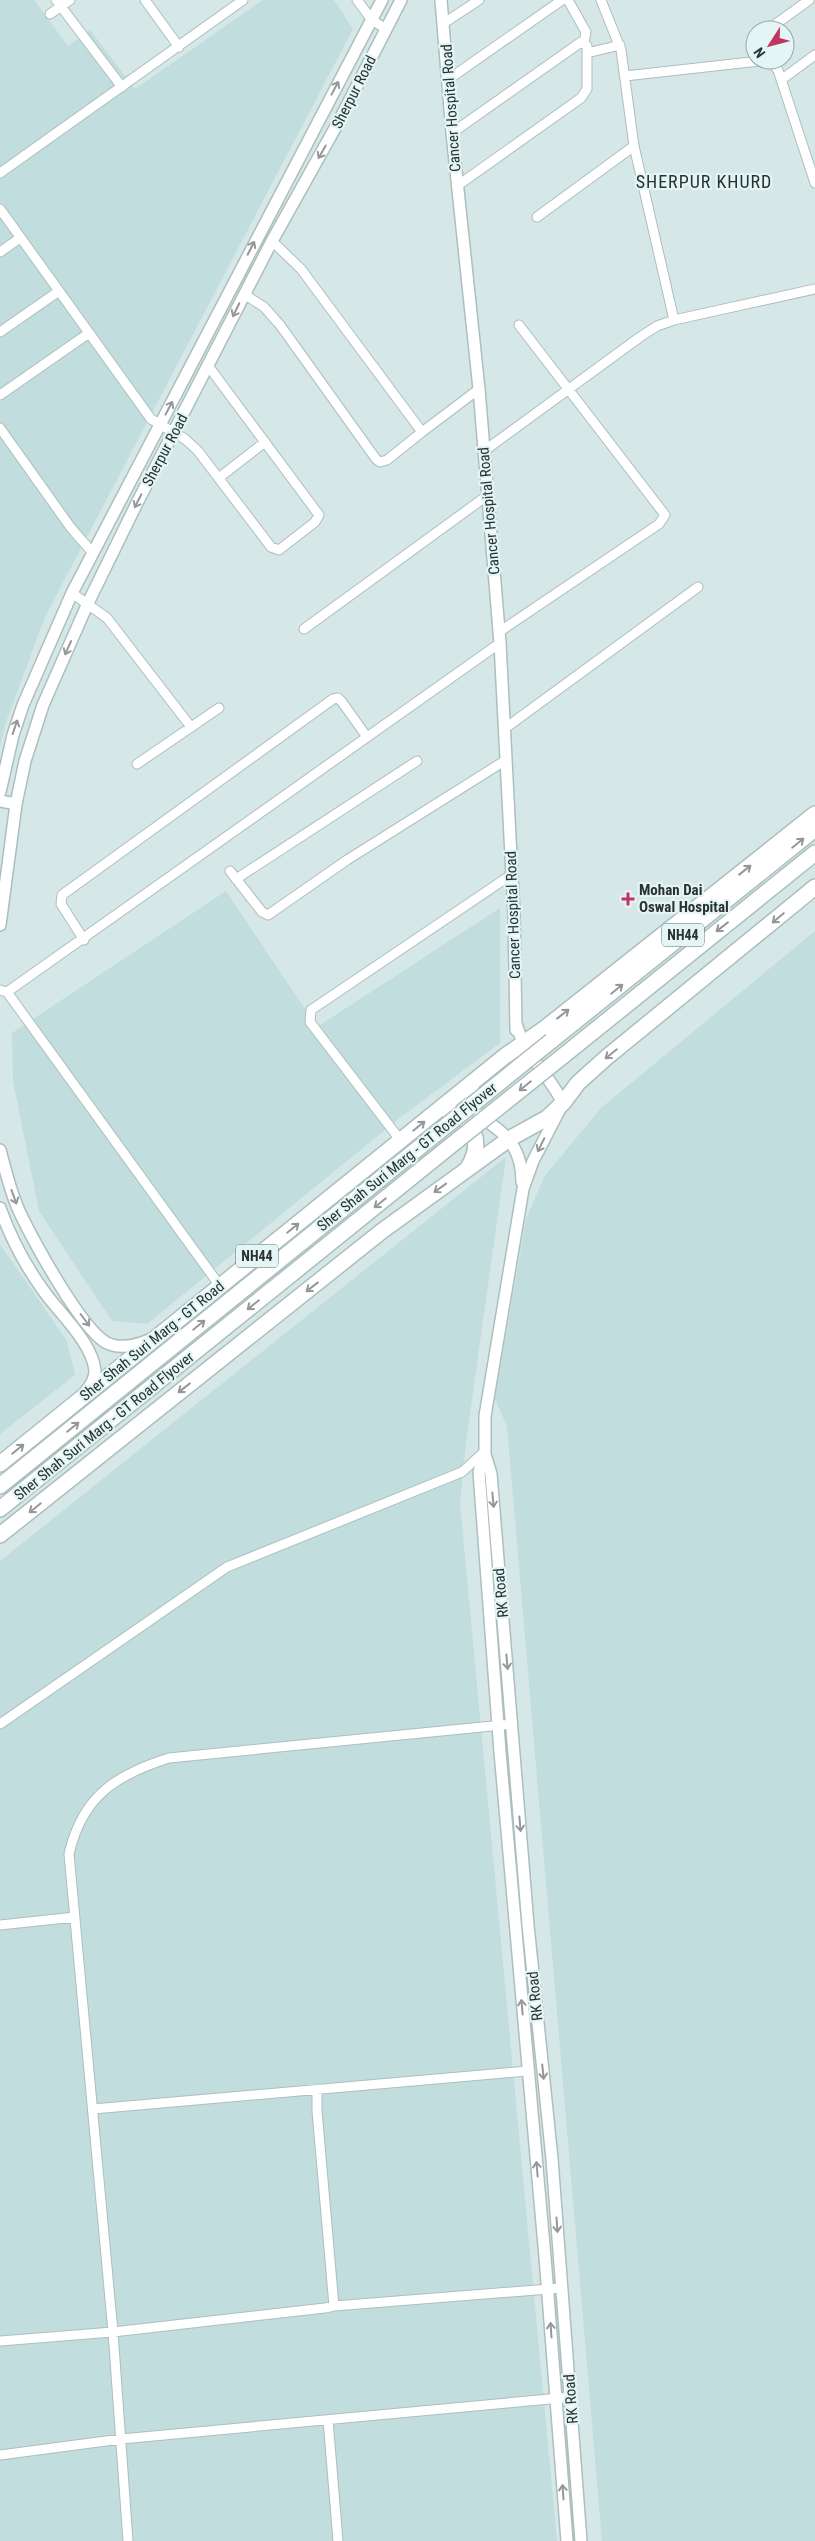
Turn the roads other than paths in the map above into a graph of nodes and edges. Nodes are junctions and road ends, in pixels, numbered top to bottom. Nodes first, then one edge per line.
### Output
1 (70, 0) edge
2 (146, 0) edge
3 (243, 0) edge
4 (357, 0) edge
5 (382, 0) edge
6 (401, 0) edge
7 (479, 0) edge
8 (562, 0) edge
9 (568, 0) edge
10 (600, 0) edge
11 (809, 0) edge
12 (443, 1) edge
13 (59, 3) edge
14 (50, 14) dead end
15 (372, 20) junction
16 (781, 20) edge
17 (444, 23) junction
18 (386, 29) junction
19 (584, 42) junction
20 (620, 45) junction
21 (180, 47) junction
22 (587, 53) junction
23 (815, 55) edge
24 (625, 76) junction
25 (449, 79) junction
26 (781, 80) junction
27 (122, 88) junction
28 (452, 133) junction
29 (634, 146) junction
30 (0, 174) edge
31 (815, 182) edge
32 (457, 186) junction
33 (0, 210) edge
34 (537, 217) dead end
35 (20, 238) junction
36 (272, 241) junction
37 (0, 252) edge
38 (815, 288) edge
39 (59, 291) junction
40 (244, 294) junction
41 (674, 320) junction
42 (519, 326) dead end
43 (0, 332) edge
44 (89, 333) junction
45 (208, 368) junction
46 (568, 387) junction
47 (479, 388) junction
48 (0, 395) edge
49 (160, 424) junction
50 (0, 428) edge
51 (174, 432) junction
52 (422, 432) junction
53 (265, 442) junction
54 (484, 451) junction
55 (220, 477) junction
56 (488, 495) junction
57 (100, 539) junction
58 (116, 547) junction
59 (92, 552) junction
60 (698, 587) dead end
61 (72, 593) junction
62 (88, 603) junction
63 (304, 628) dead end
64 (500, 638) junction
65 (219, 708) dead end
66 (191, 727) junction
67 (504, 729) junction
68 (367, 737) junction
69 (506, 760) junction
70 (417, 761) dead end
71 (137, 764) dead end
72 (1, 785) edge
73 (0, 801) edge
74 (16, 804) junction
75 (815, 814) edge
76 (815, 829) edge
77 (815, 853) edge
78 (230, 871) dead end
79 (511, 875) junction
80 (236, 880) junction
81 (815, 887) edge
82 (0, 925) edge
83 (84, 940) junction
84 (3, 991) edge
85 (516, 1023) junction
86 (524, 1043) junction
87 (505, 1056) junction
88 (478, 1078) junction
89 (563, 1103) junction
90 (438, 1111) junction
91 (509, 1139) junction
92 (401, 1141) junction
93 (0, 1150) edge
94 (469, 1166) junction
95 (523, 1189) junction
96 (0, 1208) edge
97 (58, 1279) junction
98 (220, 1286) junction
99 (43, 1291) junction
100 (155, 1337) junction
101 (83, 1396) junction
102 (485, 1452) junction
103 (0, 1464) edge
104 (0, 1486) edge
105 (0, 1509) edge
106 (0, 1535) edge
107 (0, 1724) edge
108 (512, 1724) junction
109 (498, 1725) junction
110 (76, 1917) junction
111 (0, 1925) edge
112 (528, 2071) junction
113 (317, 2090) junction
114 (93, 2109) junction
115 (562, 2288) junction
116 (548, 2289) junction
117 (334, 2306) junction
118 (113, 2332) junction
119 (0, 2341) edge
120 (571, 2397) junction
121 (556, 2399) junction
122 (328, 2420) junction
123 (120, 2439) junction
124 (0, 2455) edge
125 (128, 2541) edge
126 (338, 2541) edge
127 (567, 2541) edge
128 (581, 2541) edge

1 - 13 street
2 - 21 street
3 - 21 street
4 - 15 street
5 - 15 street, Sherpur Road
6 - 18 street, Sherpur Road
7 - 17 street
8 - 25 street
9 - 19 street
10 - 20 street
11 - 16 street
12 - 17 street, Cancer Hospital Road
13 - 14 street
13 - 27 street
15 - 18 street
49 -> 15 street, Sherpur Road
17 - 25 street, Cancer Hospital Road
18 -> 36 street, Sherpur Road
19 - 22 street
19 - 28 street
20 - 22 street
20 - 24 street
21 - 27 street
22 - 32 street
23 - 26 street
24 - 26 street
24 - 29 street
25 - 28 street, Cancer Hospital Road
26 - 31 street
27 - 30 street
28 - 32 street, Cancer Hospital Road
29 - 34 street
29 - 41 street
32 - 47 street, Cancer Hospital Road
33 - 35 street
35 - 37 street
35 - 39 street
36 - 40 street, Sherpur Road
36 - 52 street
38 - 41 street
39 - 43 street
39 - 44 street
40 -> 45 street, Sherpur Road
40 - 52 street
41 - 46 street
42 - 46 street
44 - 48 street
44 - 49 street
45 - 51 street, Sherpur Road
45 - 53 street
46 - 54 street
46 - 64 street
47 - 52 street
47 - 54 street, Cancer Hospital Road
49 - 51 street
49 - 57 street, Sherpur Road
50 - 59 street
51 - 55 street
51 -> 58 street, Sherpur Road
53 - 55 street
53 - 55 street
54 - 56 street, Cancer Hospital Road
56 - 63 street
56 - 64 street, Cancer Hospital Road
57 - 58 street
57 - 59 street, Sherpur Road
58 - 62 street, Sherpur Road
59 - 61 street, Sherpur Road
60 - 67 street
61 - 62 street
72 -> 61 street, Sherpur Road
62 - 66 street
62 -> 74 street, Sherpur Road
64 - 67 street, Cancer Hospital Road
64 - 68 street
65 - 66 street
66 - 71 street
67 - 69 street, Cancer Hospital Road
68 - 83 street
68 - 83 street
69 - 79 street, Cancer Hospital Road
69 - 80 street
70 - 80 street
73 - 74 street
74 - 82 street, Sherpur Road
86 -> 75 main road, Sher Shah Suri Marg - GT Road
104 -> 76 main road, Sher Shah Suri Marg - GT Road Flyover / NH44, bridge
77 -> 105 main road, Sher Shah Suri Marg - GT Road Flyover / NH44, bridge
78 - 80 street
79 - 85 street, Cancer Hospital Road
79 - 92 street
81 -> 89 main road
83 - 84 street
84 - 98 street
85 - 86 street
85 - 87 street
86 - 87 main road, Sher Shah Suri Marg - GT Road / NH44
86 - 89 street
87 - 88 main road, Sher Shah Suri Marg - GT Road / NH44
88 - 90 main road, Sher Shah Suri Marg - GT Road / NH44
88 - 91 street
89 - 91 main road
89 -> 95 street
92 -> 90 main road, Sher Shah Suri Marg - GT Road / NH44
90 - 94 main road
91 - 94 main road
91 - 95 street
98 -> 92 main road, Sher Shah Suri Marg - GT Road / NH44
93 -> 97 street
94 -> 106 main road
95 - 102 street, RK Road
96 - 99 street
97 - 99 street
97 -> 100 street
98 - 100 main road, Sher Shah Suri Marg - GT Road / NH44
99 - 101 street
100 - 101 main road, Sher Shah Suri Marg - GT Road / NH44
103 -> 101 main road, Sher Shah Suri Marg - GT Road / NH44
102 - 107 street
102 -> 108 street, RK Road
102 - 109 street, RK Road
108 - 109 street
108 -> 115 street, RK Road
109 - 110 street
112 -> 109 street, RK Road
110 - 111 street
110 - 114 street
112 - 113 street
116 -> 112 street, RK Road
113 - 114 street
113 - 117 street
114 - 118 street
115 - 116 street
115 - 120 street, RK Road
116 - 117 street
121 -> 116 street, RK Road
117 - 118 street
118 - 119 street
118 - 123 street
120 - 121 street
120 - 128 street, RK Road
121 - 122 street
127 -> 121 street, RK Road
122 - 123 street
122 - 126 street
123 - 124 street
123 - 125 street

